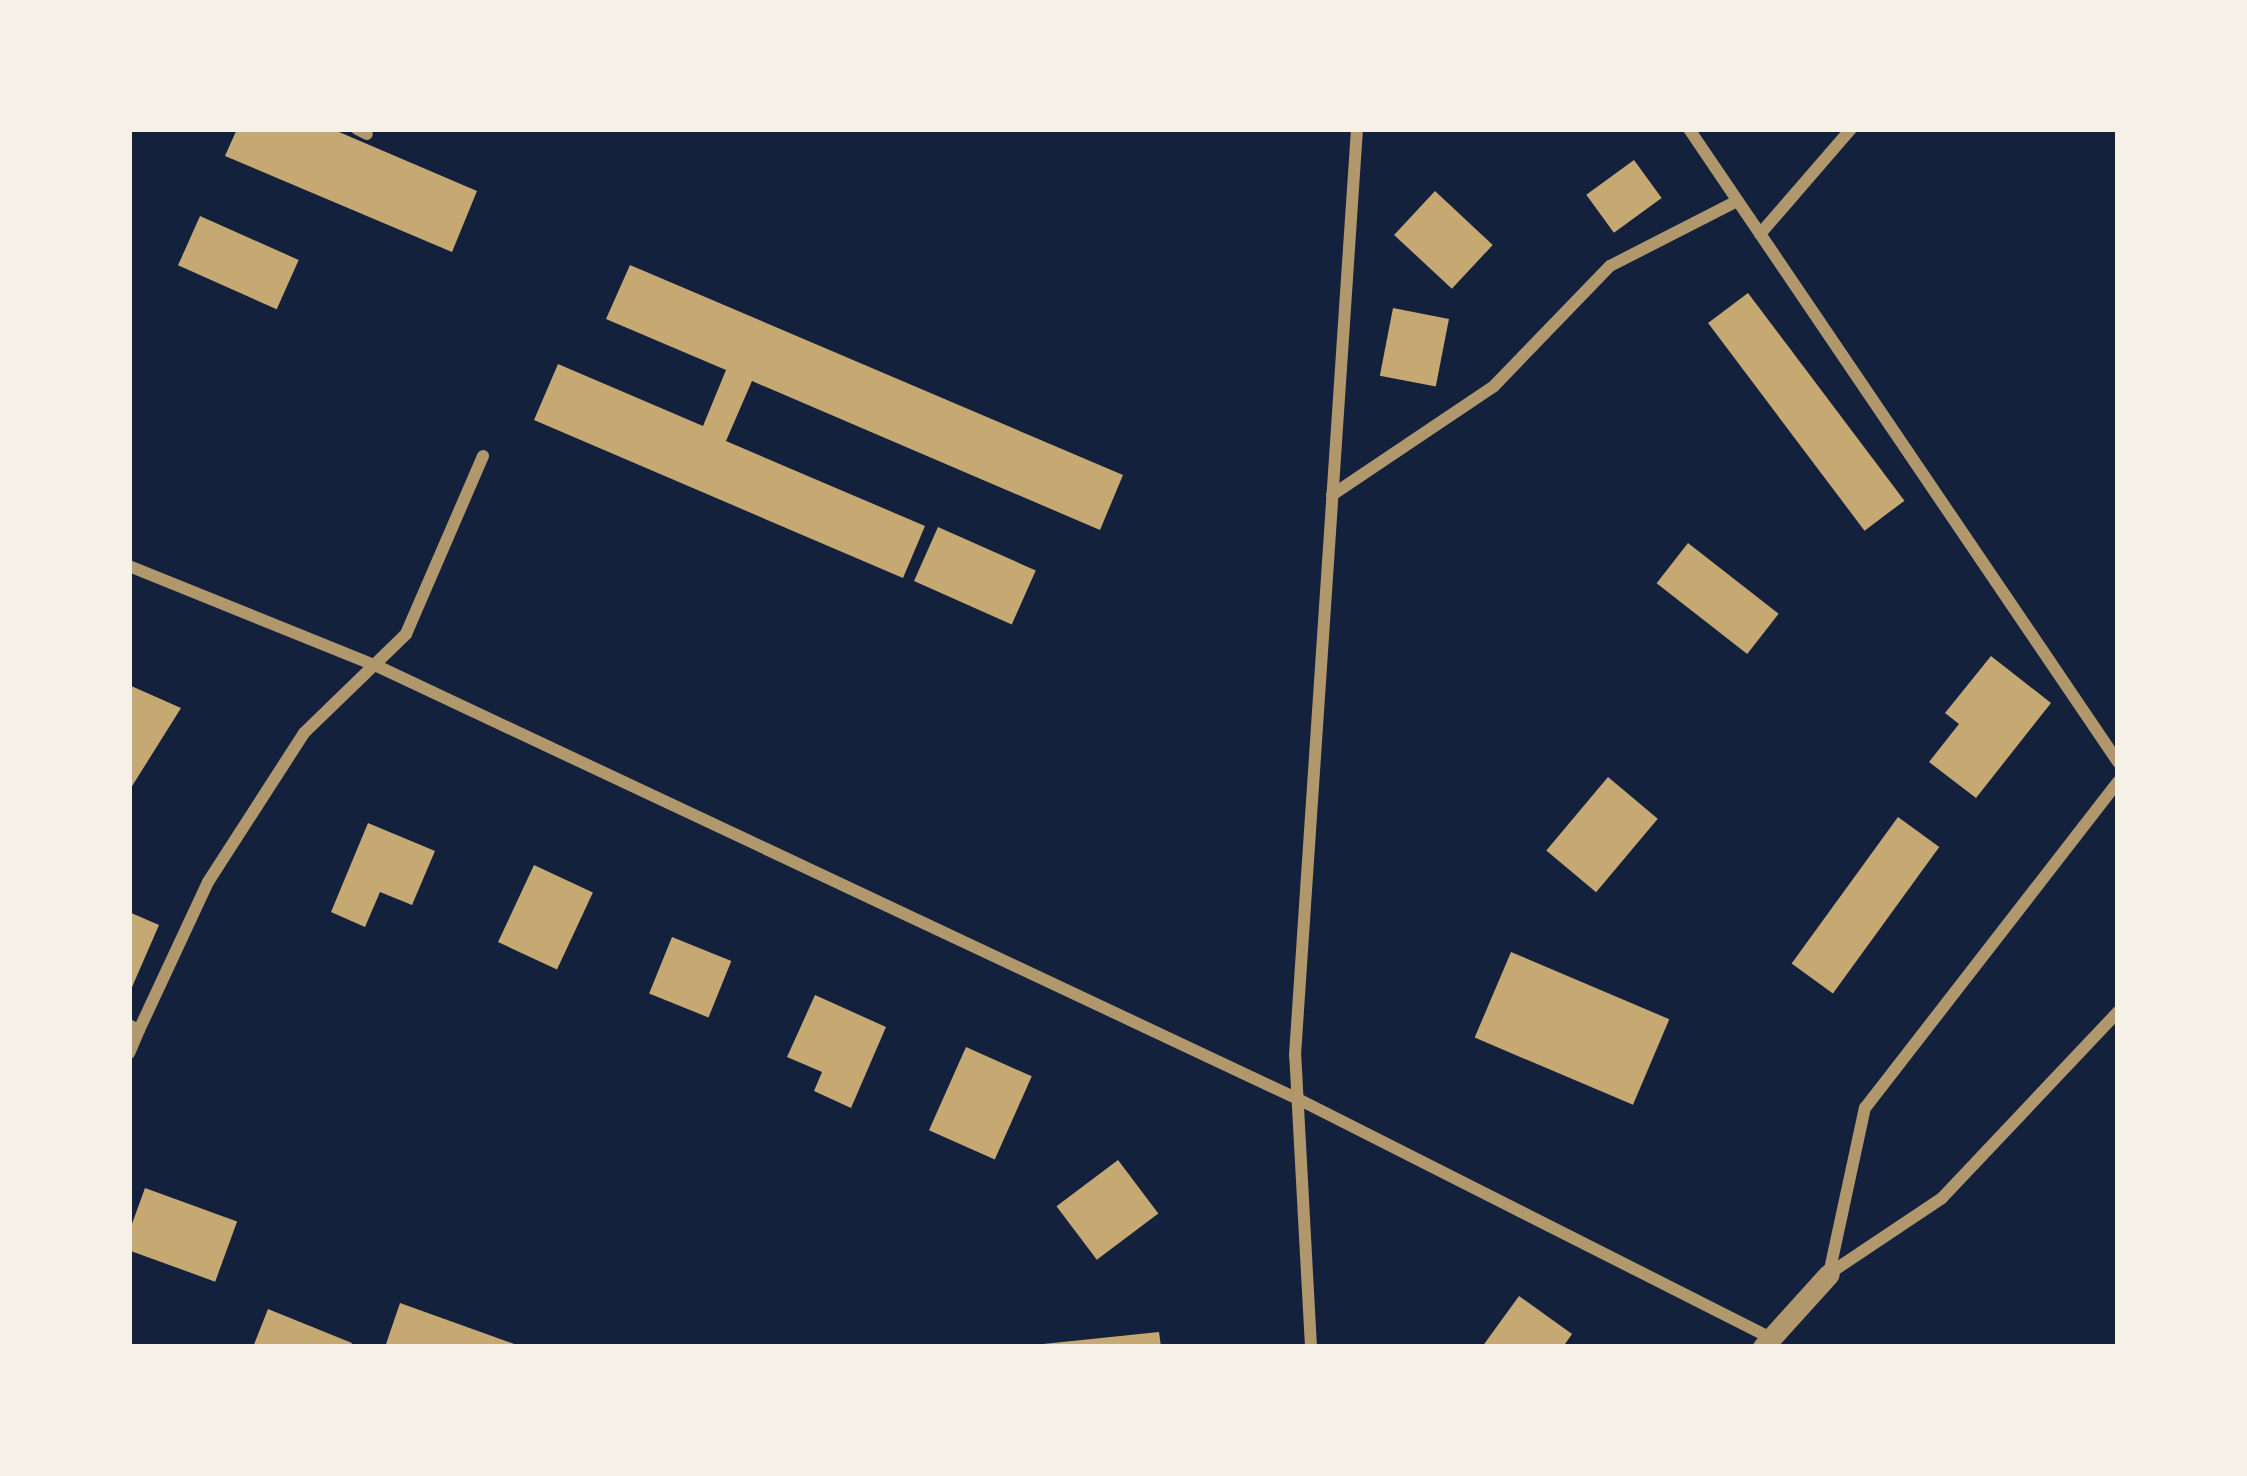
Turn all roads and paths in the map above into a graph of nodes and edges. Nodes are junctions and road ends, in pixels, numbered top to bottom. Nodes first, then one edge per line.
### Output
1 (1357, 129) edge
2 (1689, 129) edge
3 (1851, 129) edge
4 (1737, 201) junction
5 (1760, 234) junction
6 (483, 455) dead end
7 (1332, 495) junction
8 (129, 566) edge
9 (377, 666) junction
10 (2118, 762) edge
11 (2118, 782) edge
12 (2118, 1012) edge
13 (134, 1028) edge
14 (129, 1053) edge
15 (1298, 1099) junction
16 (1829, 1274) junction
17 (1767, 1342) edge
18 (1311, 1347) edge

1 - 7 street
2 - 4 street
3 - 5 street
4 - 5 street
4 - 7 street
5 - 10 street
6 - 9 street
7 - 15 street
8 - 9 street
9 - 13 street
9 - 15 street
11 - 16 street
12 - 16 street
13 - 14 street
15 - 17 street
15 - 18 street
16 - 17 street

